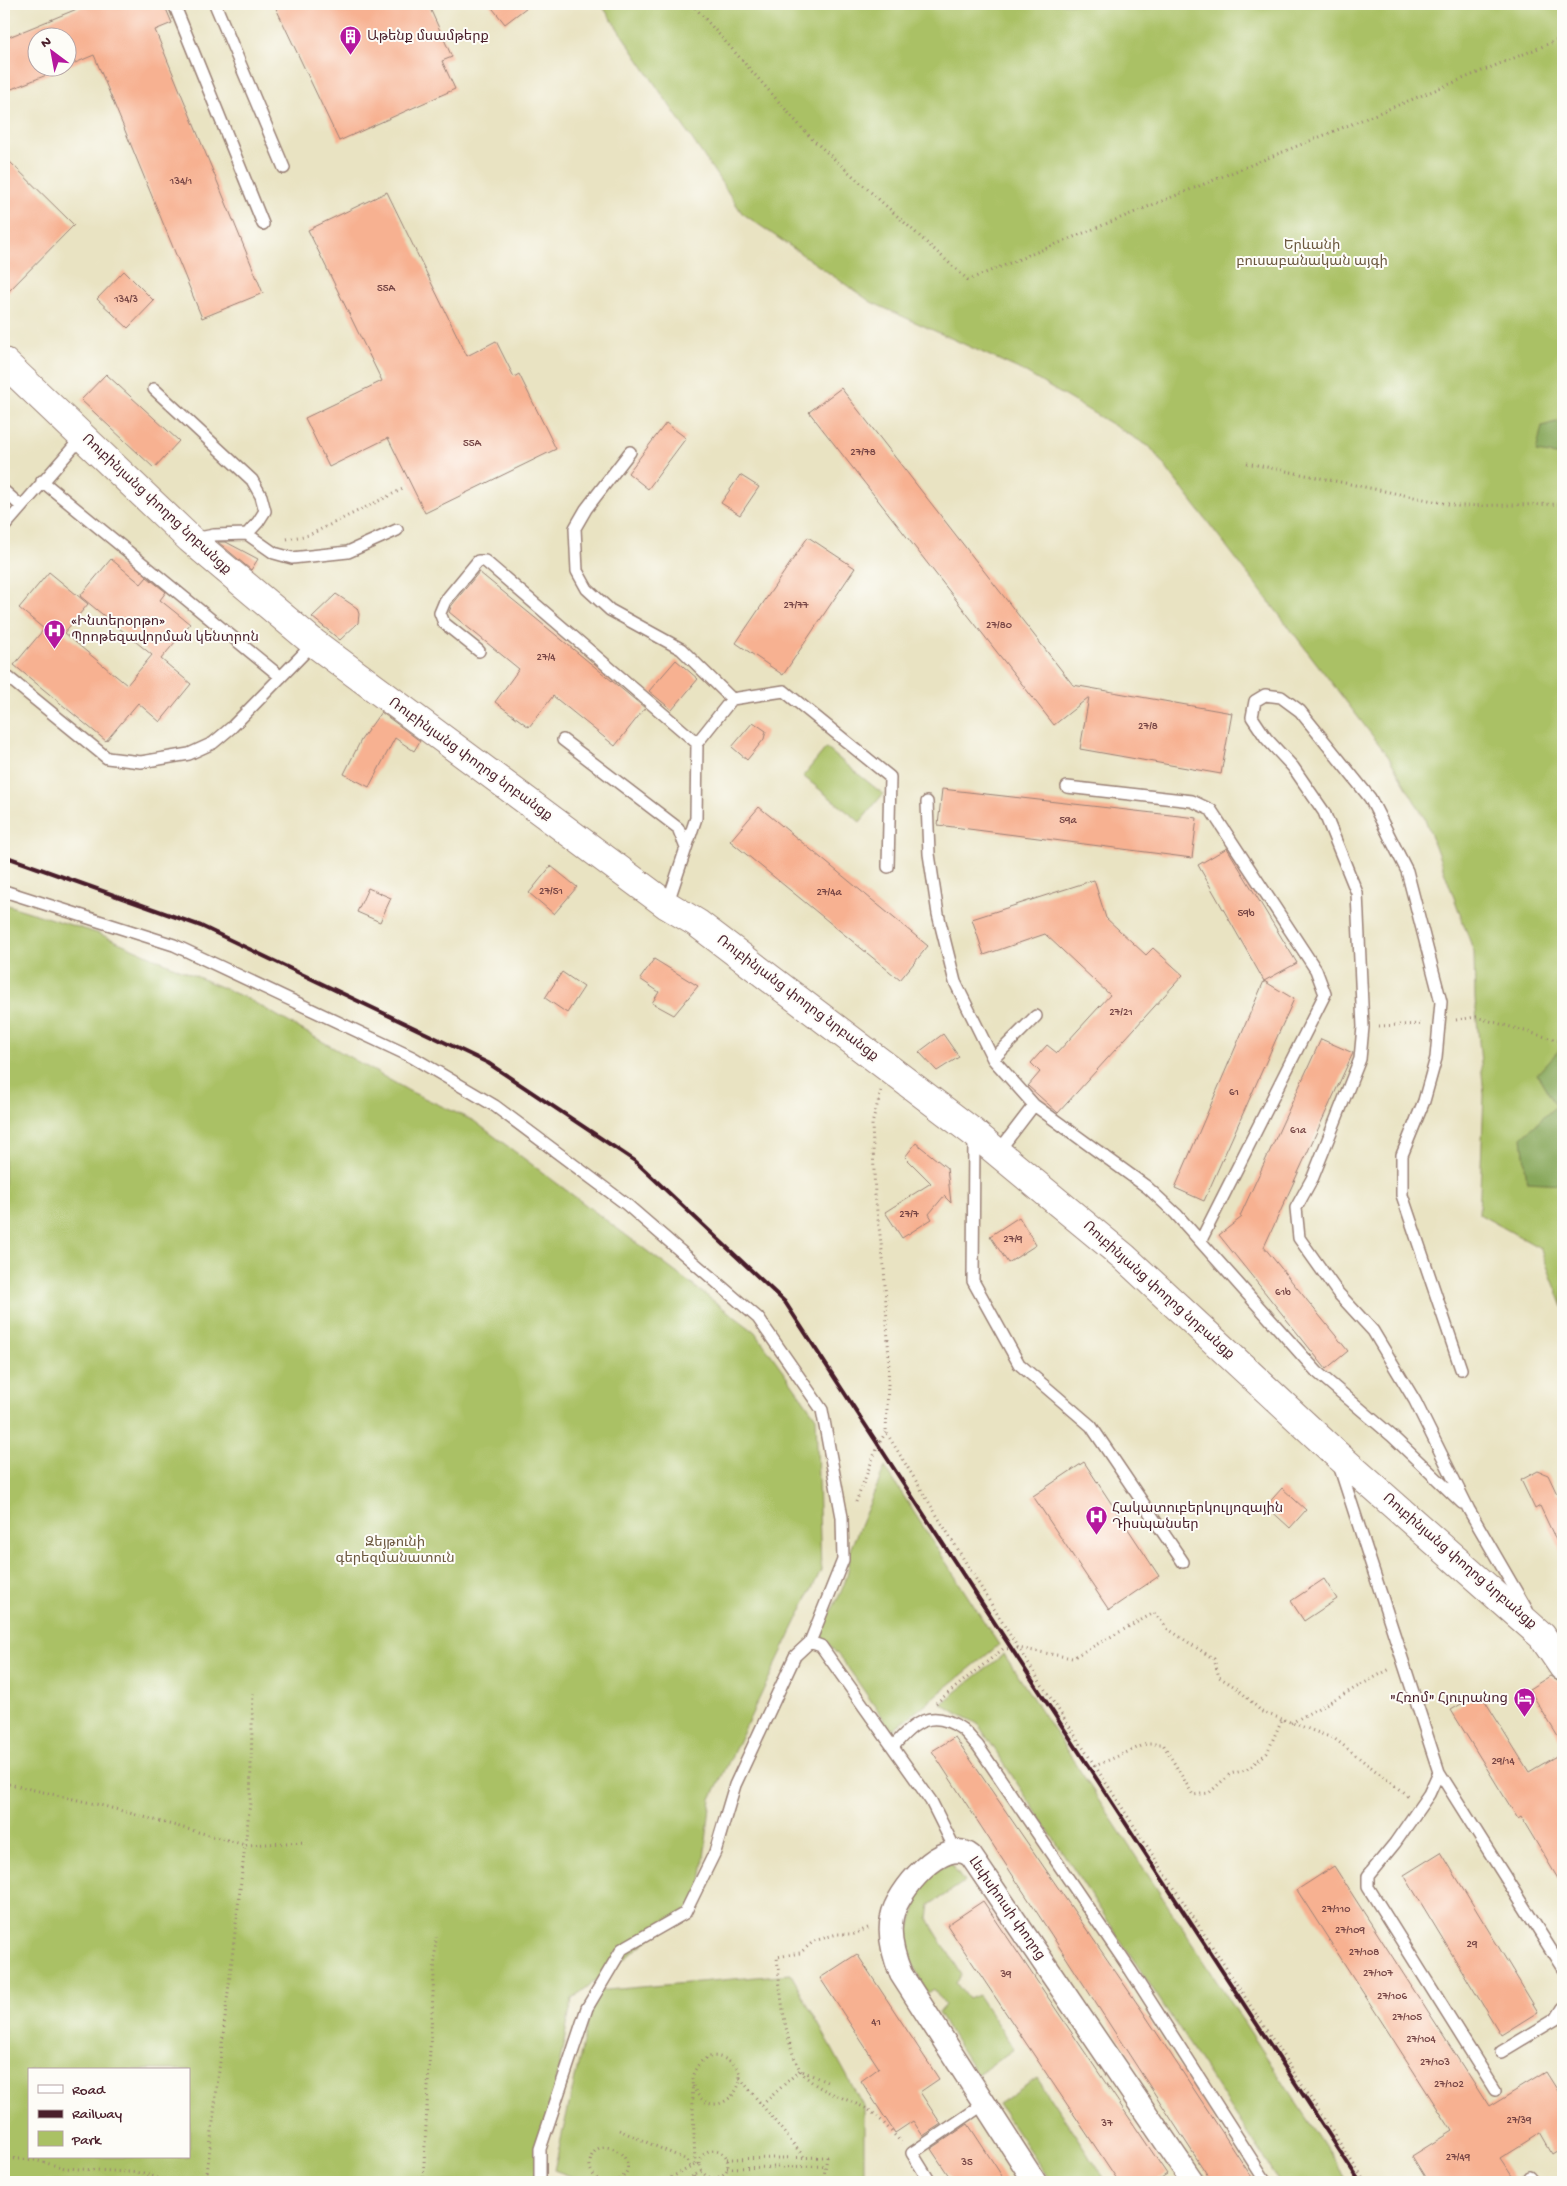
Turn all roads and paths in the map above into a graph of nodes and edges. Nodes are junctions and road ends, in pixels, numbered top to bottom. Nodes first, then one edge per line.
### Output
1 (174, 4) edge
2 (214, 4) edge
3 (692, 4) edge
4 (1563, 38) edge
5 (284, 168) dead end
6 (263, 224) dead end
7 (4, 362) edge
8 (154, 389) dead end
9 (82, 437) junction
10 (630, 452) dead end
11 (1247, 463) dead end
12 (42, 481) junction
13 (405, 488) dead end
14 (4, 491) edge
15 (1563, 504) edge
16 (21, 506) junction
17 (4, 527) edge
18 (397, 530) dead end
19 (247, 534) junction
20 (309, 535) dead end
21 (190, 539) junction
22 (314, 643) junction
23 (479, 651) dead end
24 (4, 674) edge
25 (280, 677) junction
26 (732, 699) junction
27 (563, 740) dead end
28 (697, 743) junction
29 (1067, 787) dead end
30 (927, 802) dead end
31 (686, 848) junction
32 (888, 867) dead end
33 (4, 891) edge
34 (667, 905) junction
35 (1036, 1016) dead end
36 (1439, 1023) junction
37 (1363, 1027) junction
38 (1563, 1042) edge
39 (993, 1059) junction
40 (887, 1068) junction
41 (1034, 1105) junction
42 (974, 1133) junction
43 (997, 1154) junction
44 (1201, 1240) junction
45 (1461, 1369) dead end
46 (886, 1432) junction
47 (1335, 1453) junction
48 (1469, 1510) junction
49 (842, 1517) junction
50 (1183, 1562) dead end
51 (1542, 1636) junction
52 (810, 1642) junction
53 (1018, 1648) junction
54 (1403, 1662) junction
55 (1563, 1667) edge
56 (253, 1691) dead end
57 (927, 1719) junction
58 (1282, 1719) junction
59 (1291, 1722) junction
60 (893, 1747) junction
61 (1095, 1766) junction
62 (1439, 1772) junction
63 (4, 1783) edge
64 (1420, 1806) junction
65 (306, 1842) dead end
66 (245, 1845) junction
67 (956, 1851) junction
68 (892, 1917) junction
69 (436, 1937) dead end
70 (1563, 1969) edge
71 (1563, 2008) edge
72 (1501, 2052) dead end
73 (800, 2070) junction
74 (739, 2077) junction
75 (829, 2083) dead end
76 (693, 2086) junction
77 (1495, 2090) dead end
78 (984, 2104) junction
79 (762, 2105) junction
80 (619, 2130) dead end
81 (912, 2153) junction
82 (804, 2157) junction
83 (4, 2158) edge
84 (727, 2159) junction
85 (700, 2162) junction
86 (695, 2164) junction
87 (825, 2166) junction
88 (690, 2167) junction
89 (727, 2168) junction
90 (702, 2171) junction
91 (694, 2176) junction
92 (169, 2182) edge
93 (206, 2182) edge
94 (424, 2182) edge
95 (540, 2182) edge
96 (601, 2182) edge
97 (615, 2182) edge
98 (662, 2182) edge
99 (683, 2182) edge
100 (698, 2182) edge
101 (823, 2182) edge
102 (930, 2182) edge
103 (1035, 2182) edge
104 (1193, 2182) edge
105 (1266, 2182) edge
106 (1365, 2182) edge

1 - 6 lane
2 - 5 lane
3 - 4 path
7 - 9 street, Ռուբինյանց փողոց նրբանցք
8 - 19 lane
9 - 12 lane
9 - 21 street, Ռուբինյանց փողոց նրբանցք
10 - 26 lane
11 - 15 path
12 - 16 lane
12 - 25 lane
13 - 20 path
14 - 16 lane
16 - 17 lane
18 - 19 lane
19 - 21 lane
21 - 22 street, Ռուբինյանց փողոց նրբանցք
22 - 25 lane
22 - 34 street, Ռուբինյանց փողոց նրբանցք
23 - 28 lane
24 - 25 lane
26 - 28 lane
26 - 32 lane
27 - 31 lane
28 - 31 lane
29 - 44 lane
30 - 39 lane
31 - 34 lane
33 - 49 lane
34 - 40 street, Ռուբինյանց փողոց նրբանցք
35 - 39 lane
36 - 37 path
36 - 37 lane
36 - 38 path
36 - 45 lane
37 - 48 lane
39 - 41 lane
40 - 42 street, Ռուբինյանց փողոց նրբանցք
40 - 46 path
41 - 43 lane
41 - 44 lane
42 - 43 street, Ռուբինյանց փողոց նրբանցք
42 - 50 lane
43 - 47 street, Ռուբինյանց փողոց նրբանցք
44 - 48 lane
46 - 49 path
46 - 53 path
47 - 51 street, Ռուբինյանց փողոց նրբանցք
47 - 54 lane
48 - 51 lane
49 - 52 lane
51 - 55 street, Ռուբինյանց փողոց նրբանցք
52 - 60 lane
52 - 95 lane
53 - 57 path
53 - 58 path
53 - 61 path
54 - 59 path
54 - 62 lane
56 - 66 path
57 - 60 lane
57 - 105 lane
58 - 59 path
58 - 61 path
59 - 64 path
60 - 67 lane
61 - 106 path
62 - 64 lane
62 - 70 lane
63 - 66 path
64 - 77 lane
65 - 66 path
66 - 93 path
67 - 68 street, Լեփսիուսի փողոց
67 - 104 street, Լեփսիուսի փողոց
68 - 73 path
68 - 78 street, Լեփսիուսի փողոց
69 - 94 path
71 - 72 lane
73 - 75 path
73 - 79 path
73 - 81 path
74 - 76 path
74 - 76 path
74 - 79 path
76 - 86 path
78 - 81 lane
78 - 103 street, Լեփսիուսի փողոց
79 - 82 path
80 - 88 path
81 - 102 lane
82 - 84 path
82 - 87 path
83 - 92 path
84 - 85 path
84 - 89 path
85 - 86 path
85 - 90 path
86 - 88 path
87 - 89 path
87 - 101 path
88 - 98 path
89 - 90 path
90 - 91 path
91 - 99 path
91 - 100 path
96 - 97 path

